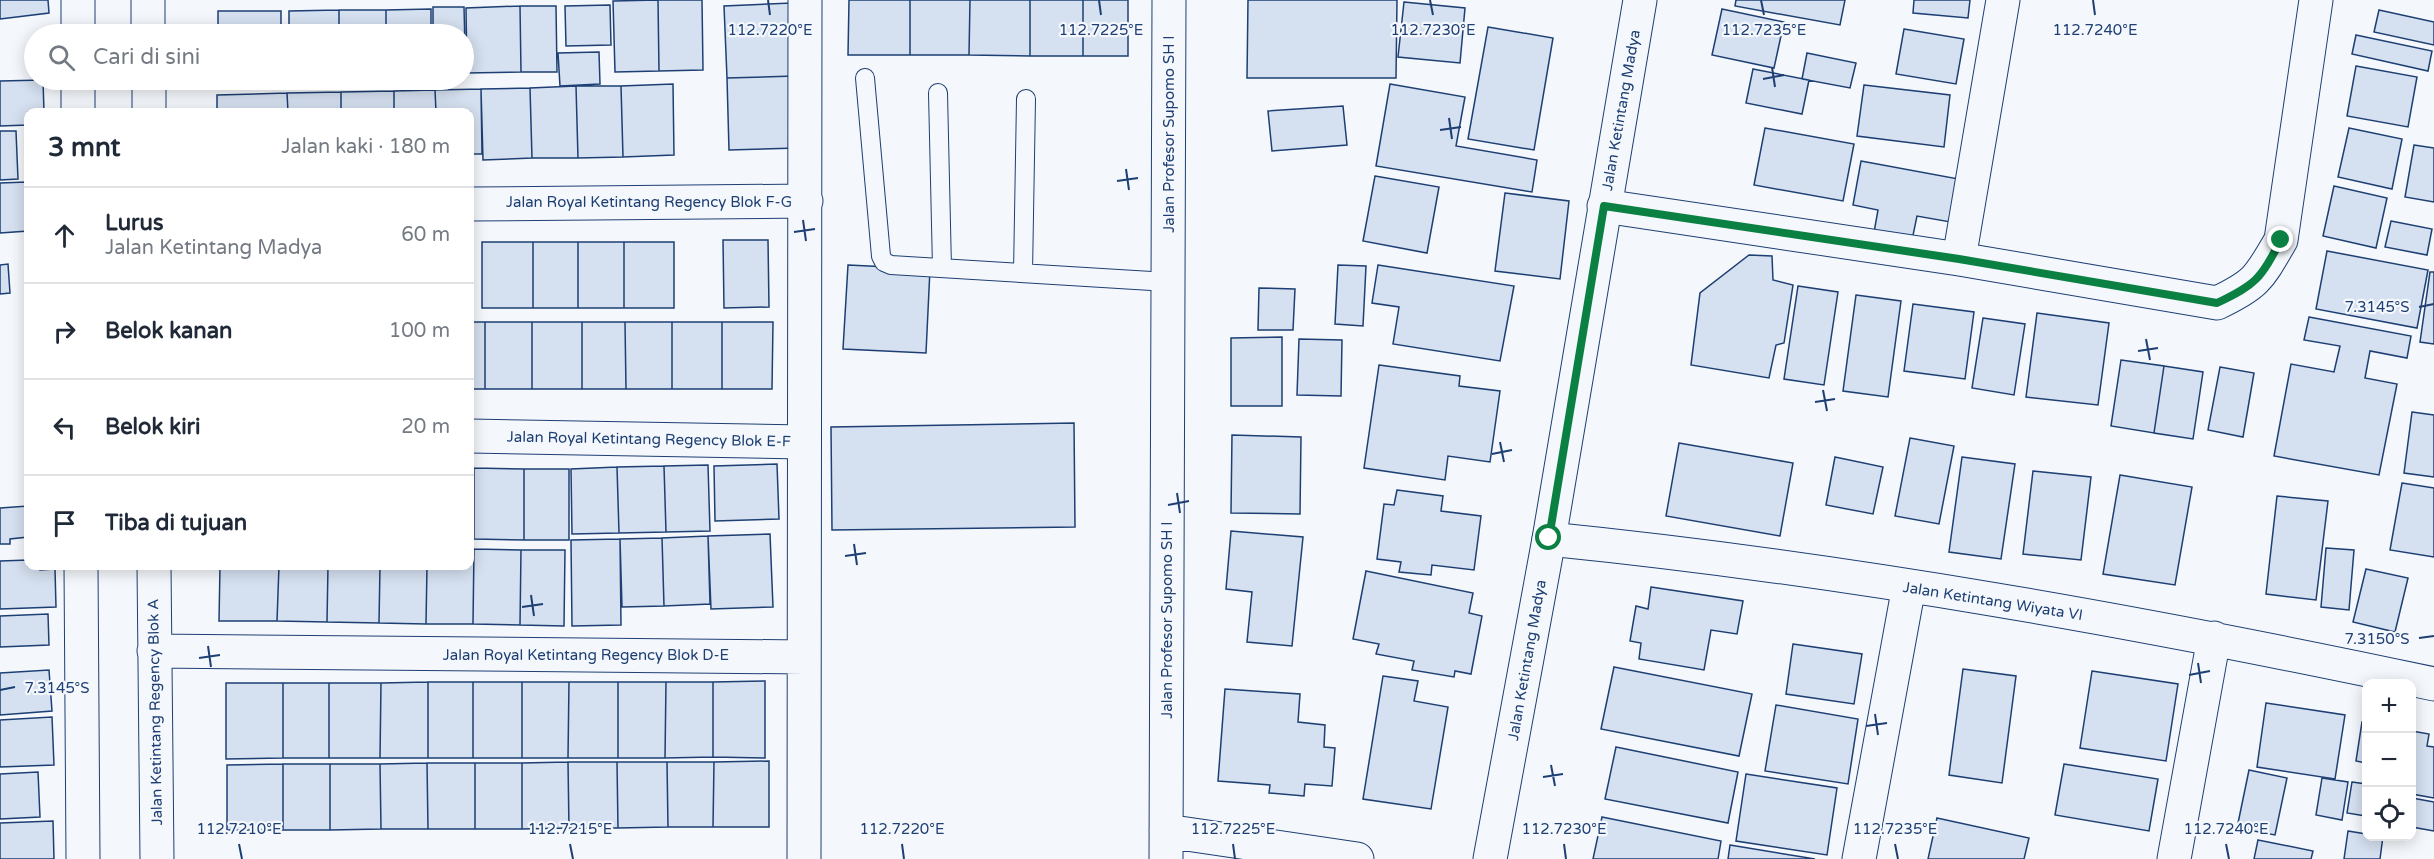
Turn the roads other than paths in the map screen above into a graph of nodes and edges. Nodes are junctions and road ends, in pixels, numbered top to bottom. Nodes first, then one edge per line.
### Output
1 (78, 0) edge
2 (148, 0) edge
3 (805, 0) edge
4 (1169, 0) edge
5 (1640, 0) edge
6 (2003, 0) edge
7 (2316, 0) edge
8 (78, 24) edge
9 (148, 24) edge
10 (865, 78) dead end
11 (78, 90) edge
12 (149, 90) edge
13 (938, 93) dead end
14 (1026, 99) dead end
15 (78, 108) edge
16 (149, 108) edge
17 (806, 201) junction
18 (474, 204) edge
19 (1604, 206) junction
20 (1959, 259) junction
21 (942, 268) junction
22 (1023, 273) junction
23 (1168, 282) junction
24 (474, 436) edge
25 (804, 442) junction
26 (1549, 538) junction
27 (81, 570) edge
28 (154, 570) edge
29 (1909, 586) junction
30 (2214, 638) junction
31 (154, 651) junction
32 (804, 657) junction
33 (2434, 684) edge
34 (1166, 845) edge
35 (83, 859) edge
36 (157, 859) edge
37 (804, 859) edge
38 (1357, 859) edge
39 (1490, 859) edge
40 (1859, 859) edge
41 (2174, 859) edge

1 - 8 street
2 - 9 street
3 - 17 street, Jalan Royal Ketintang Regency Blok F-G
4 - 23 street, Jalan Profesor Supomo SH I
5 - 19 street, Jalan Ketintang Madya
6 - 20 street
7 - 20 street
10 - 21 lane
11 - 15 street
12 - 16 street
13 - 21 lane
14 - 22 lane
17 - 18 street, Jalan Royal Ketintang Regency Blok F-G
17 - 25 street, Jalan Royal Ketintang Regency Blok E-F
19 - 20 street
19 - 26 street, Jalan Ketintang Madya
21 - 22 lane
22 - 23 lane
23 - 34 street, Jalan Profesor Supomo SH I
24 - 25 street, Jalan Royal Ketintang Regency Blok E-F
25 - 32 street
26 - 29 street, Jalan Ketintang Wiyata VI
26 - 39 street, Jalan Ketintang Madya
27 - 35 street
28 - 31 street, Jalan Ketintang Regency Blok A
29 - 30 street, Jalan Ketintang Wiyata VI
29 - 40 street
30 - 33 street, Jalan Ketintang Wiyata VI
30 - 41 street
31 - 32 street, Jalan Royal Ketintang Regency Blok D-E
31 - 36 street, Jalan Ketintang Regency Blok A
32 - 37 street
34 - 38 street, Jalan Profesor Supomo SH I

